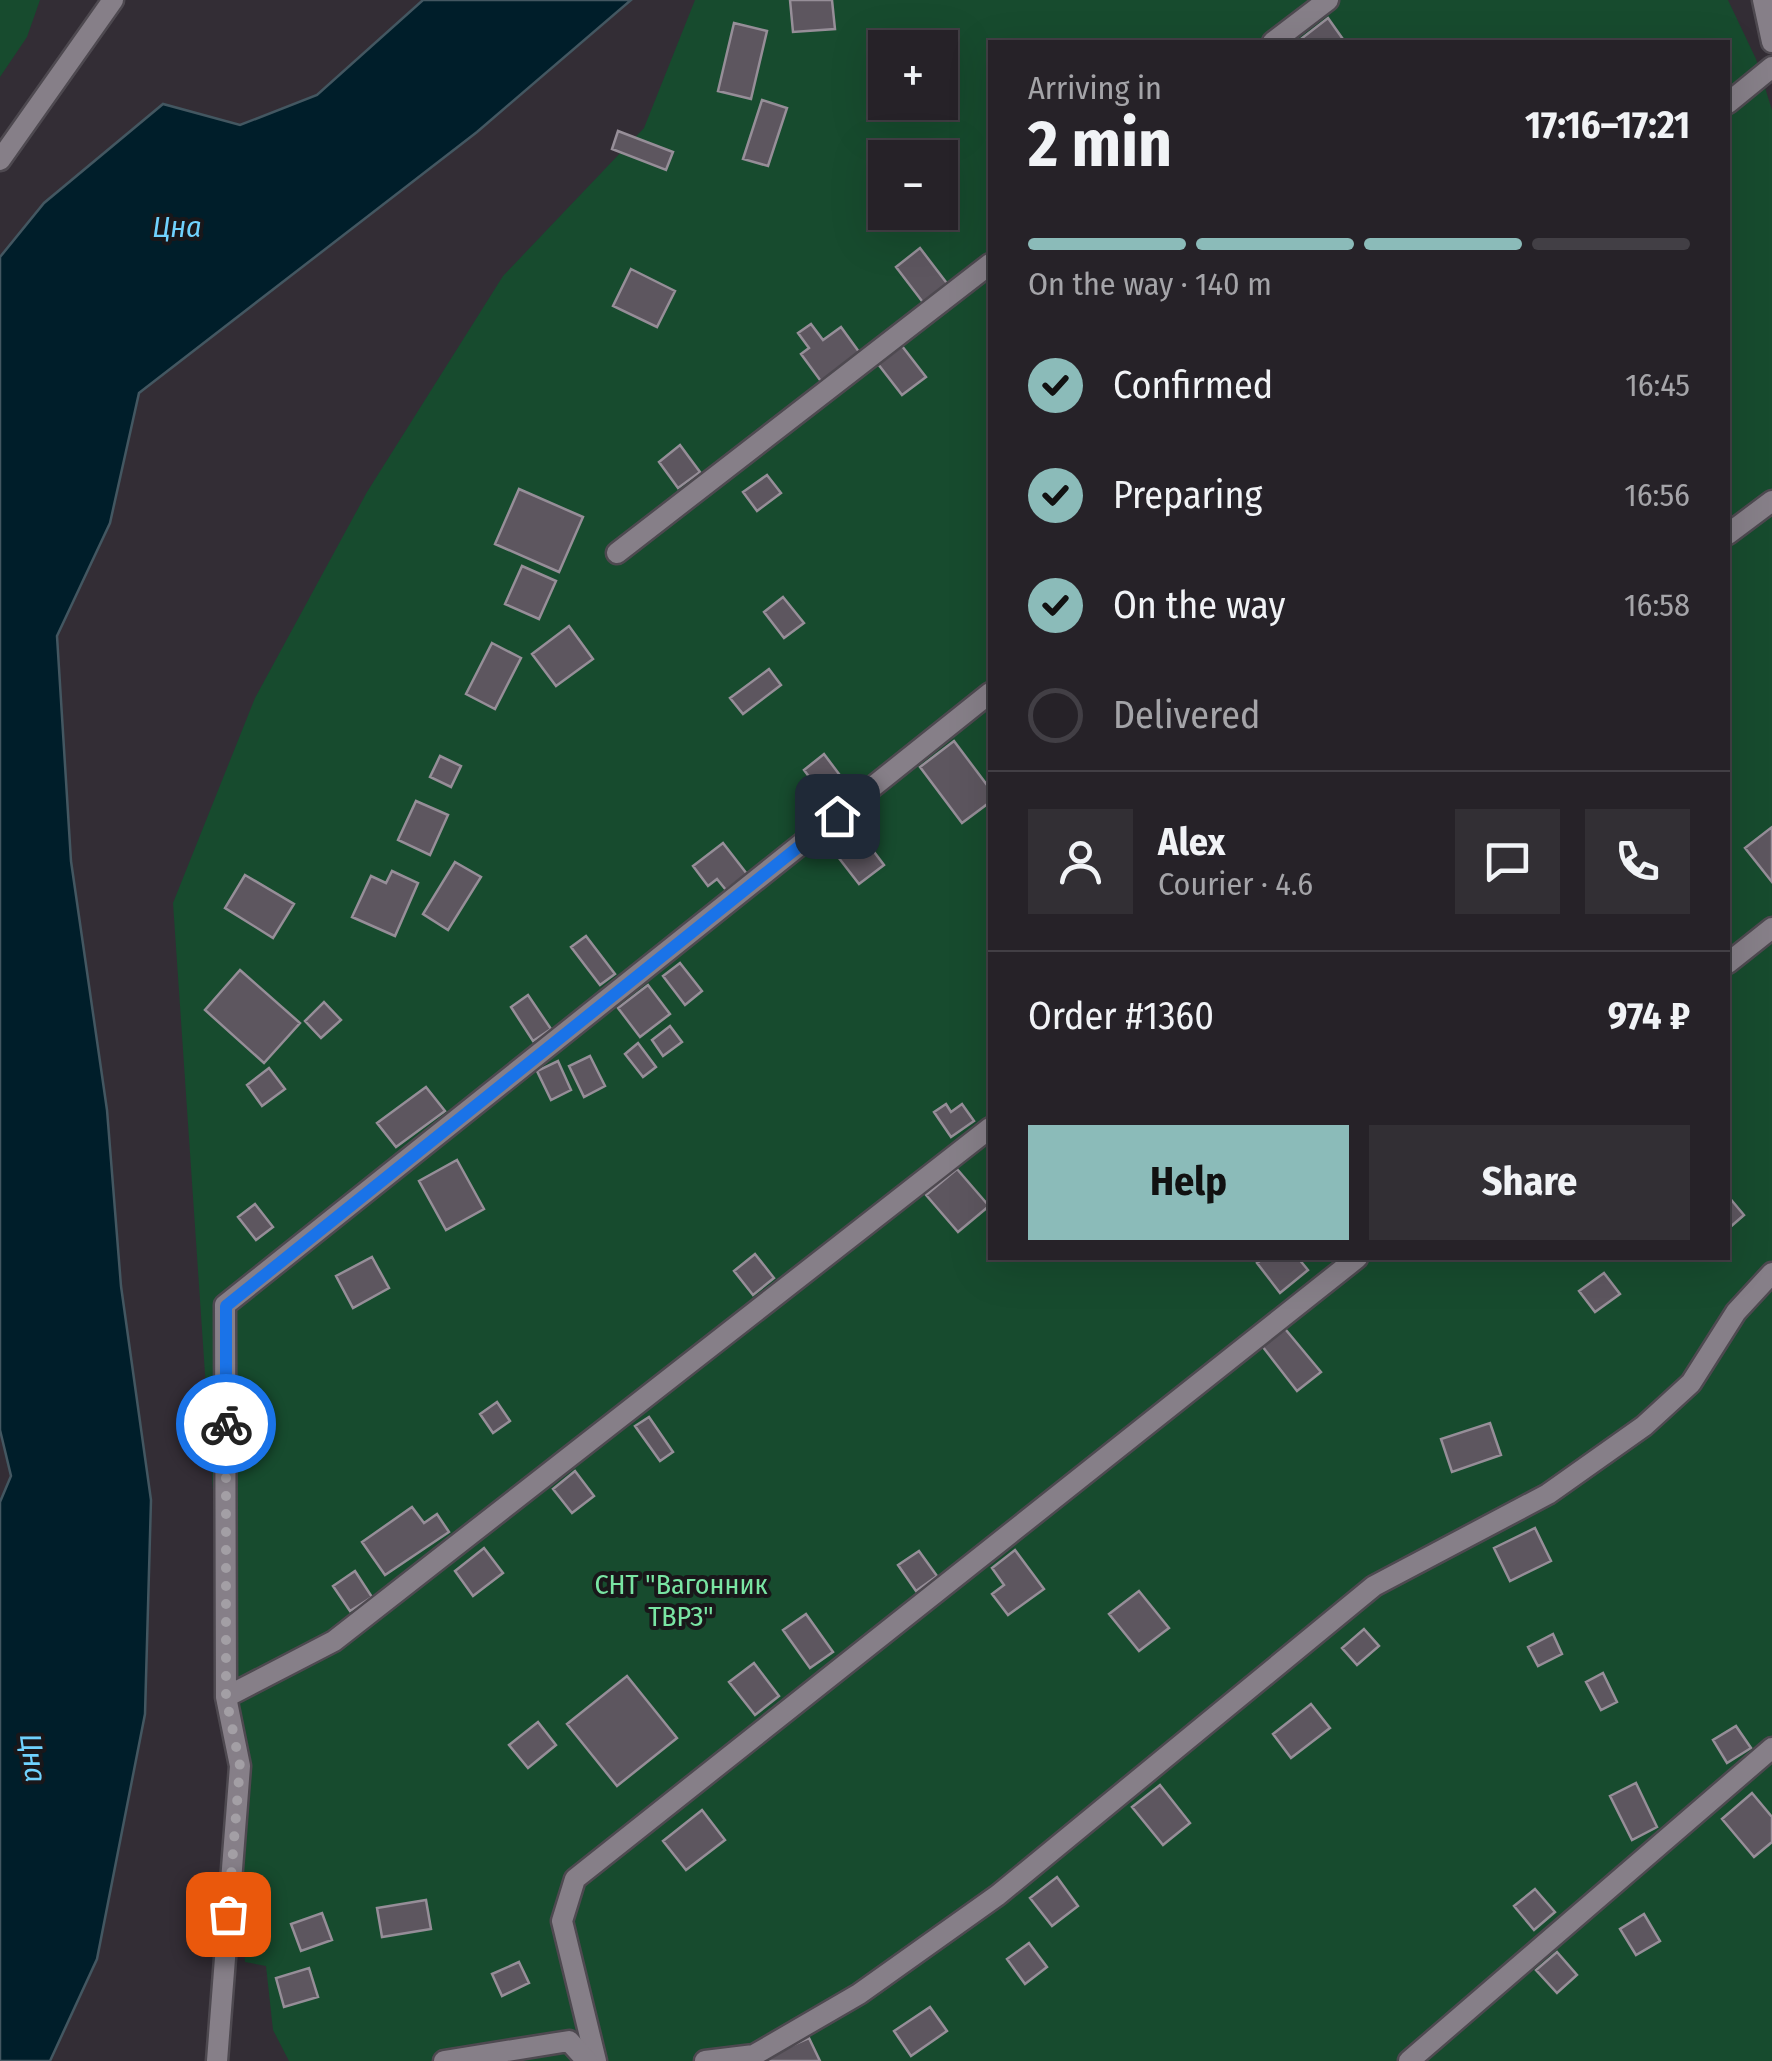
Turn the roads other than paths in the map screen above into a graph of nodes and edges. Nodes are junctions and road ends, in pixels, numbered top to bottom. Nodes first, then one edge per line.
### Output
1 (114, 0) edge
2 (1328, 0) edge
3 (1763, 0) edge
4 (1277, 40) edge
5 (1772, 42) edge
6 (1772, 68) edge
7 (1730, 101) edge
8 (0, 160) edge
9 (988, 266) edge
10 (1772, 500) edge
11 (1730, 532) edge
12 (617, 554) dead end
13 (988, 696) edge
14 (1772, 928) edge
15 (1730, 961) edge
16 (988, 1130) edge
17 (1354, 1260) edge
18 (1772, 1274) edge
19 (226, 1697) junction
20 (1772, 1748) edge
21 (217, 2061) edge
22 (444, 2061) edge
23 (588, 2061) edge
24 (596, 2061) edge
25 (705, 2061) edge
26 (1409, 2061) edge

1 - 8 street
2 - 4 street
3 - 5 street
6 - 7 street
9 - 12 street
10 - 11 street
13 - 19 street
14 - 15 street
16 - 19 street
17 - 24 street
18 - 25 street
19 - 21 street
20 - 26 street
22 - 23 street

